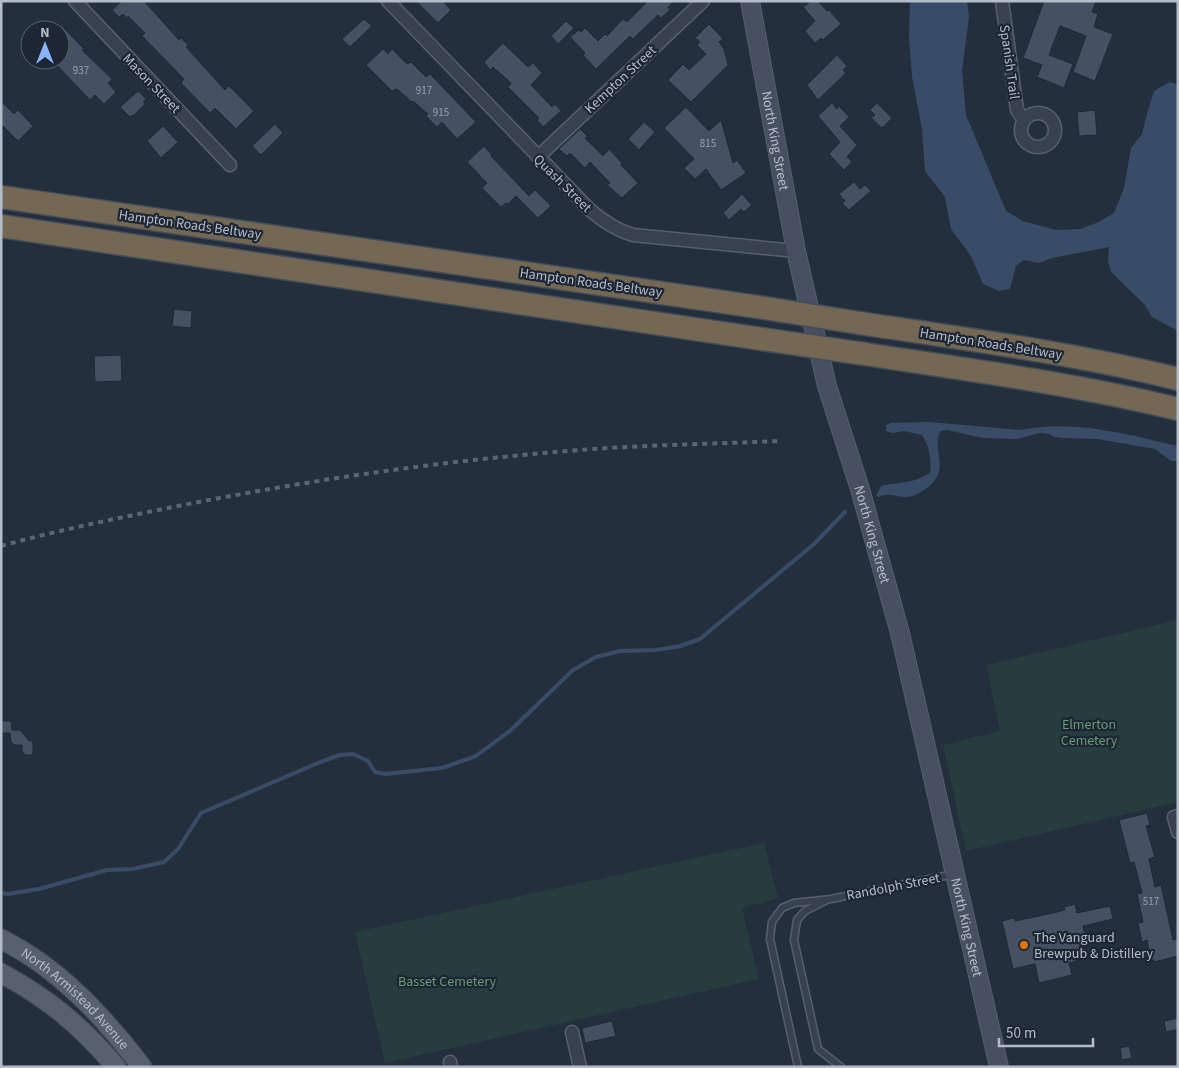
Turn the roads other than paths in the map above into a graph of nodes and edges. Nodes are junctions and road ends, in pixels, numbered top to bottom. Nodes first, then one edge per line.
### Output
1 (74, 1) edge
2 (388, 1) edge
3 (703, 1) edge
4 (750, 1) edge
5 (1002, 1) edge
6 (1024, 120) dead end
7 (538, 157) junction
8 (230, 165) dead end
9 (1, 197) edge
10 (1, 226) edge
11 (796, 251) junction
12 (1178, 380) edge
13 (1178, 409) edge
14 (1176, 816) edge
15 (1178, 832) edge
16 (956, 874) junction
17 (831, 899) junction
18 (1, 939) edge
19 (1, 972) edge
20 (572, 1032) dead end
21 (116, 1067) edge
22 (142, 1067) edge
23 (580, 1067) edge
24 (798, 1067) edge
25 (841, 1067) edge
26 (999, 1067) edge

1 - 8 street, Mason Street
2 - 7 street, Quash Street
3 - 7 street, Kempton Street
4 - 11 main road, North King Street
5 - 6 street, Spanish Trail
7 - 11 street, Quash Street
9 - 12 highway, Hampton Roads Beltway, bridge
10 - 13 highway, bridge
11 - 16 main road, North King Street
14 - 15 street
16 - 17 lane, Randolph Street
16 - 26 main road, North King Street
17 - 24 lane
17 - 25 lane
18 - 22 main road, North Armistead Avenue
19 - 21 main road, North Armistead Avenue
20 - 23 street

